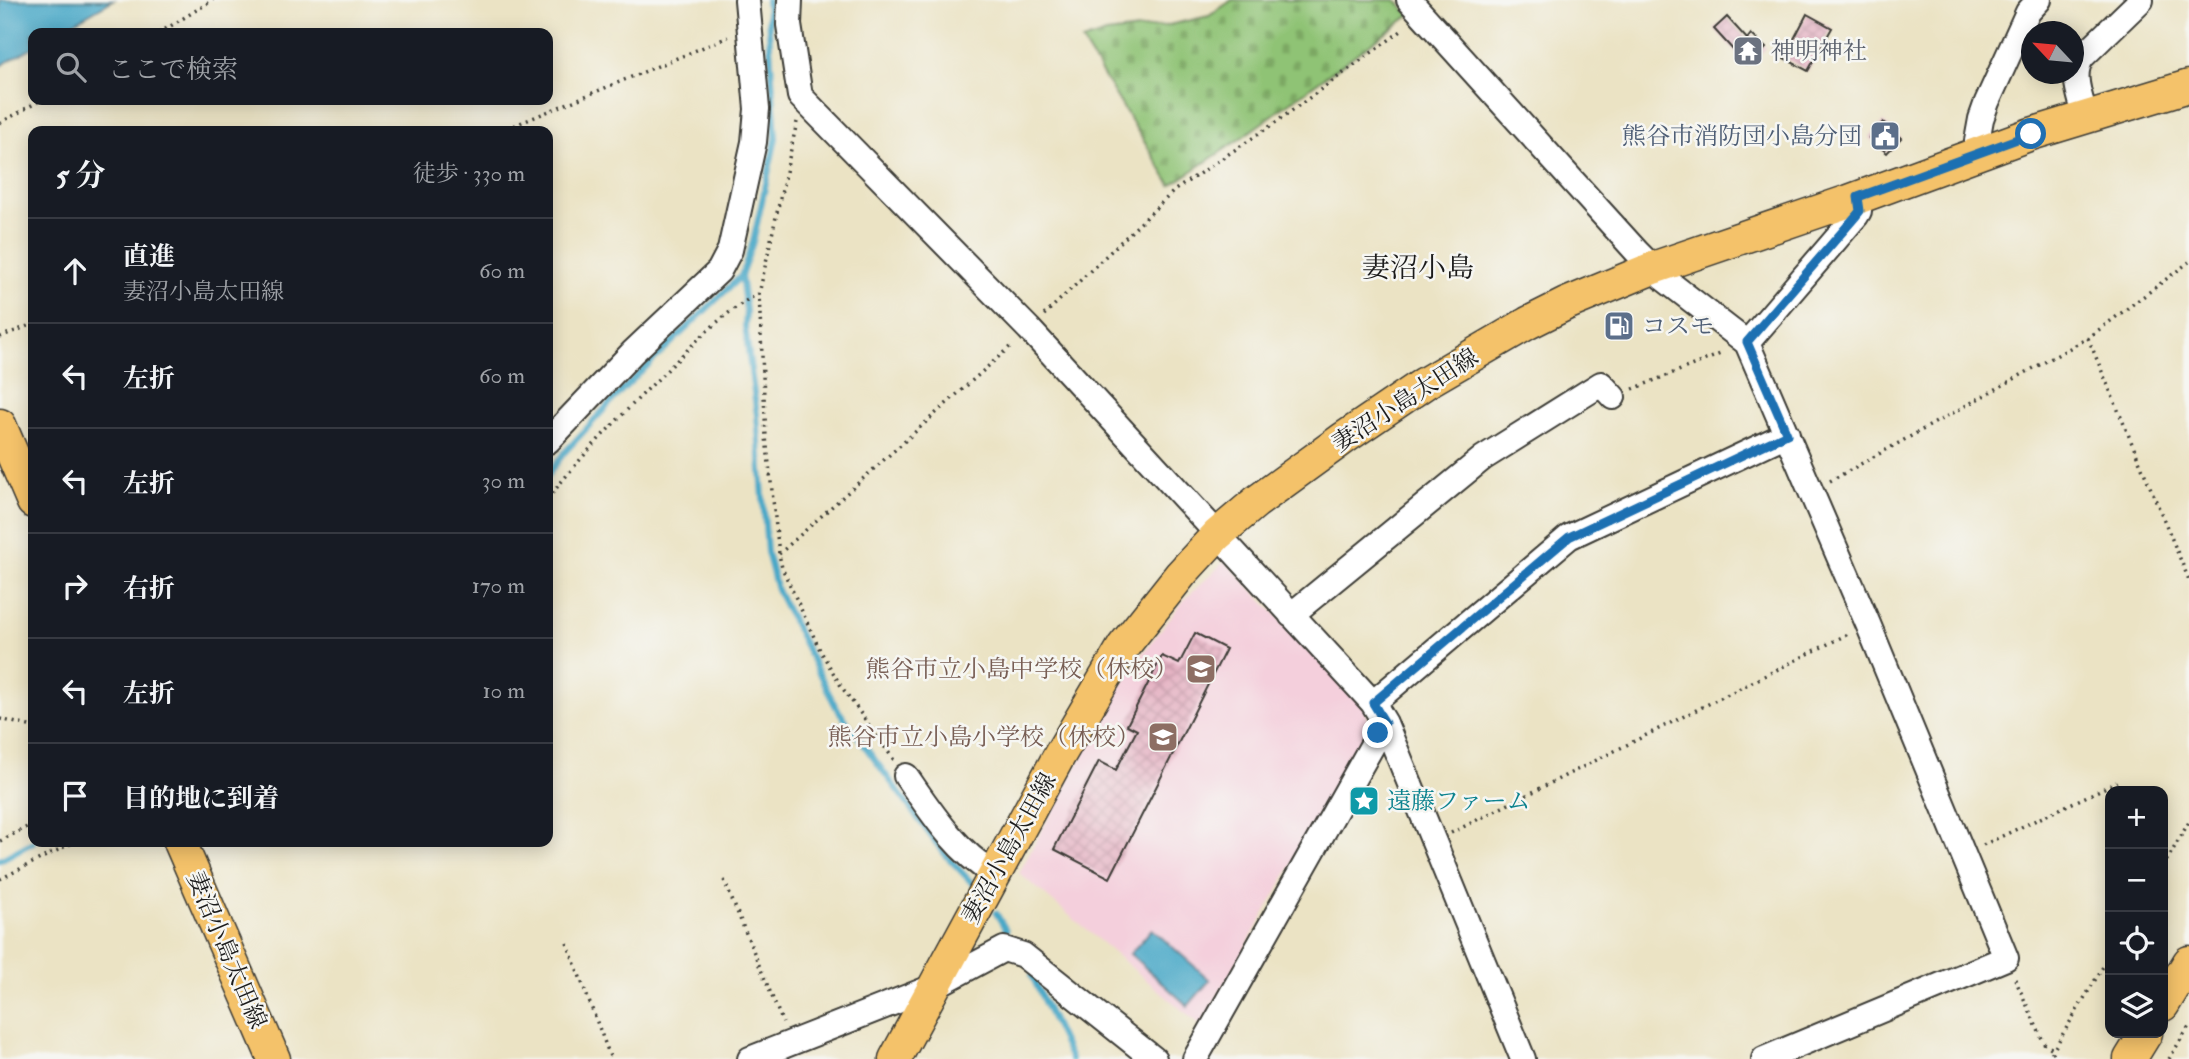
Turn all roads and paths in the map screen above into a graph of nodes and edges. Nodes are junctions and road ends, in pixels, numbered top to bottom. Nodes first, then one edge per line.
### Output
1 (214, 0) edge
2 (747, 0) edge
3 (790, 0) edge
4 (2039, 0) edge
5 (2141, 0) edge
6 (1416, 8) edge
7 (167, 28) edge
8 (748, 29) junction
9 (2189, 86) edge
10 (800, 96) junction
11 (32, 105) edge
12 (2085, 116) junction
13 (0, 123) edge
14 (512, 126) edge
15 (1979, 153) junction
16 (1858, 197) junction
17 (2189, 262) edge
18 (1653, 268) junction
19 (759, 293) junction
20 (28, 326) edge
21 (1029, 329) junction
22 (0, 337) edge
23 (2088, 338) junction
24 (1747, 342) junction
25 (1613, 397) joint
26 (0, 425) edge
27 (1787, 434) junction
28 (553, 436) edge
29 (28, 490) edge
30 (1811, 491) junction
31 (553, 493) edge
32 (1217, 535) junction
33 (779, 554) junction
34 (2189, 580) edge
35 (1291, 614) junction
36 (1868, 624) junction
37 (1379, 713) junction
38 (0, 719) edge
39 (28, 726) edge
40 (906, 776) joint
41 (2117, 782) dead end
42 (2189, 822) edge
43 (28, 827) edge
44 (0, 841) edge
45 (1434, 841) junction
46 (64, 847) edge
47 (182, 847) edge
48 (1963, 855) junction
49 (2168, 858) edge
50 (994, 874) junction
51 (0, 879) edge
52 (724, 880) dead end
53 (567, 943) dead end
54 (2006, 958) junction
55 (2189, 962) edge
56 (2105, 963) edge
57 (933, 987) junction
58 (2168, 997) edge
59 (2189, 1026) edge
60 (2143, 1038) edge
61 (792, 1044) junction
62 (2054, 1050) junction
63 (274, 1059) edge
64 (611, 1059) edge
65 (750, 1059) edge
66 (895, 1059) edge
67 (1154, 1059) edge
68 (1195, 1059) edge
69 (1523, 1059) edge
70 (1764, 1059) edge
71 (2048, 1059) edge
72 (2130, 1059) edge
73 (2169, 1059) edge

1 - 7 path
2 - 8 street
3 - 10 street
4 - 15 street
5 - 12 street
6 - 18 street
6 - 21 path
8 - 14 path
8 - 28 street
9 - 12 main road, 妻沼小島太田線
10 - 19 path
10 - 21 street
11 - 13 path
12 - 15 main road, 妻沼小島太田線
15 - 16 main road, 妻沼小島太田線
16 - 18 main road, 妻沼小島太田線
16 - 24 street
17 - 23 path
18 - 24 street
18 - 32 main road, 妻沼小島太田線
19 - 31 path
19 - 33 path
20 - 22 path
21 - 32 street
21 - 33 path
23 - 30 path
23 - 34 path
24 - 25 path
24 - 27 street
25 - 35 street
26 - 29 main road
27 - 30 street
27 - 37 street
30 - 36 street
32 - 35 street
32 - 50 main road, 妻沼小島太田線
33 - 40 path
35 - 37 street
36 - 45 path
36 - 48 street
37 - 45 street
37 - 68 street
38 - 39 path
40 - 50 street
41 - 48 path
42 - 49 path
43 - 44 path
45 - 69 street
46 - 51 path
47 - 63 main road, 妻沼小島太田線
48 - 54 street
50 - 57 main road, 妻沼小島太田線
52 - 61 path
53 - 64 path
54 - 62 path
54 - 70 street
55 - 58 main road
56 - 62 path
57 - 61 street
57 - 66 main road, 妻沼小島太田線
57 - 67 street
59 - 73 path
60 - 72 main road
61 - 65 street
62 - 71 path

